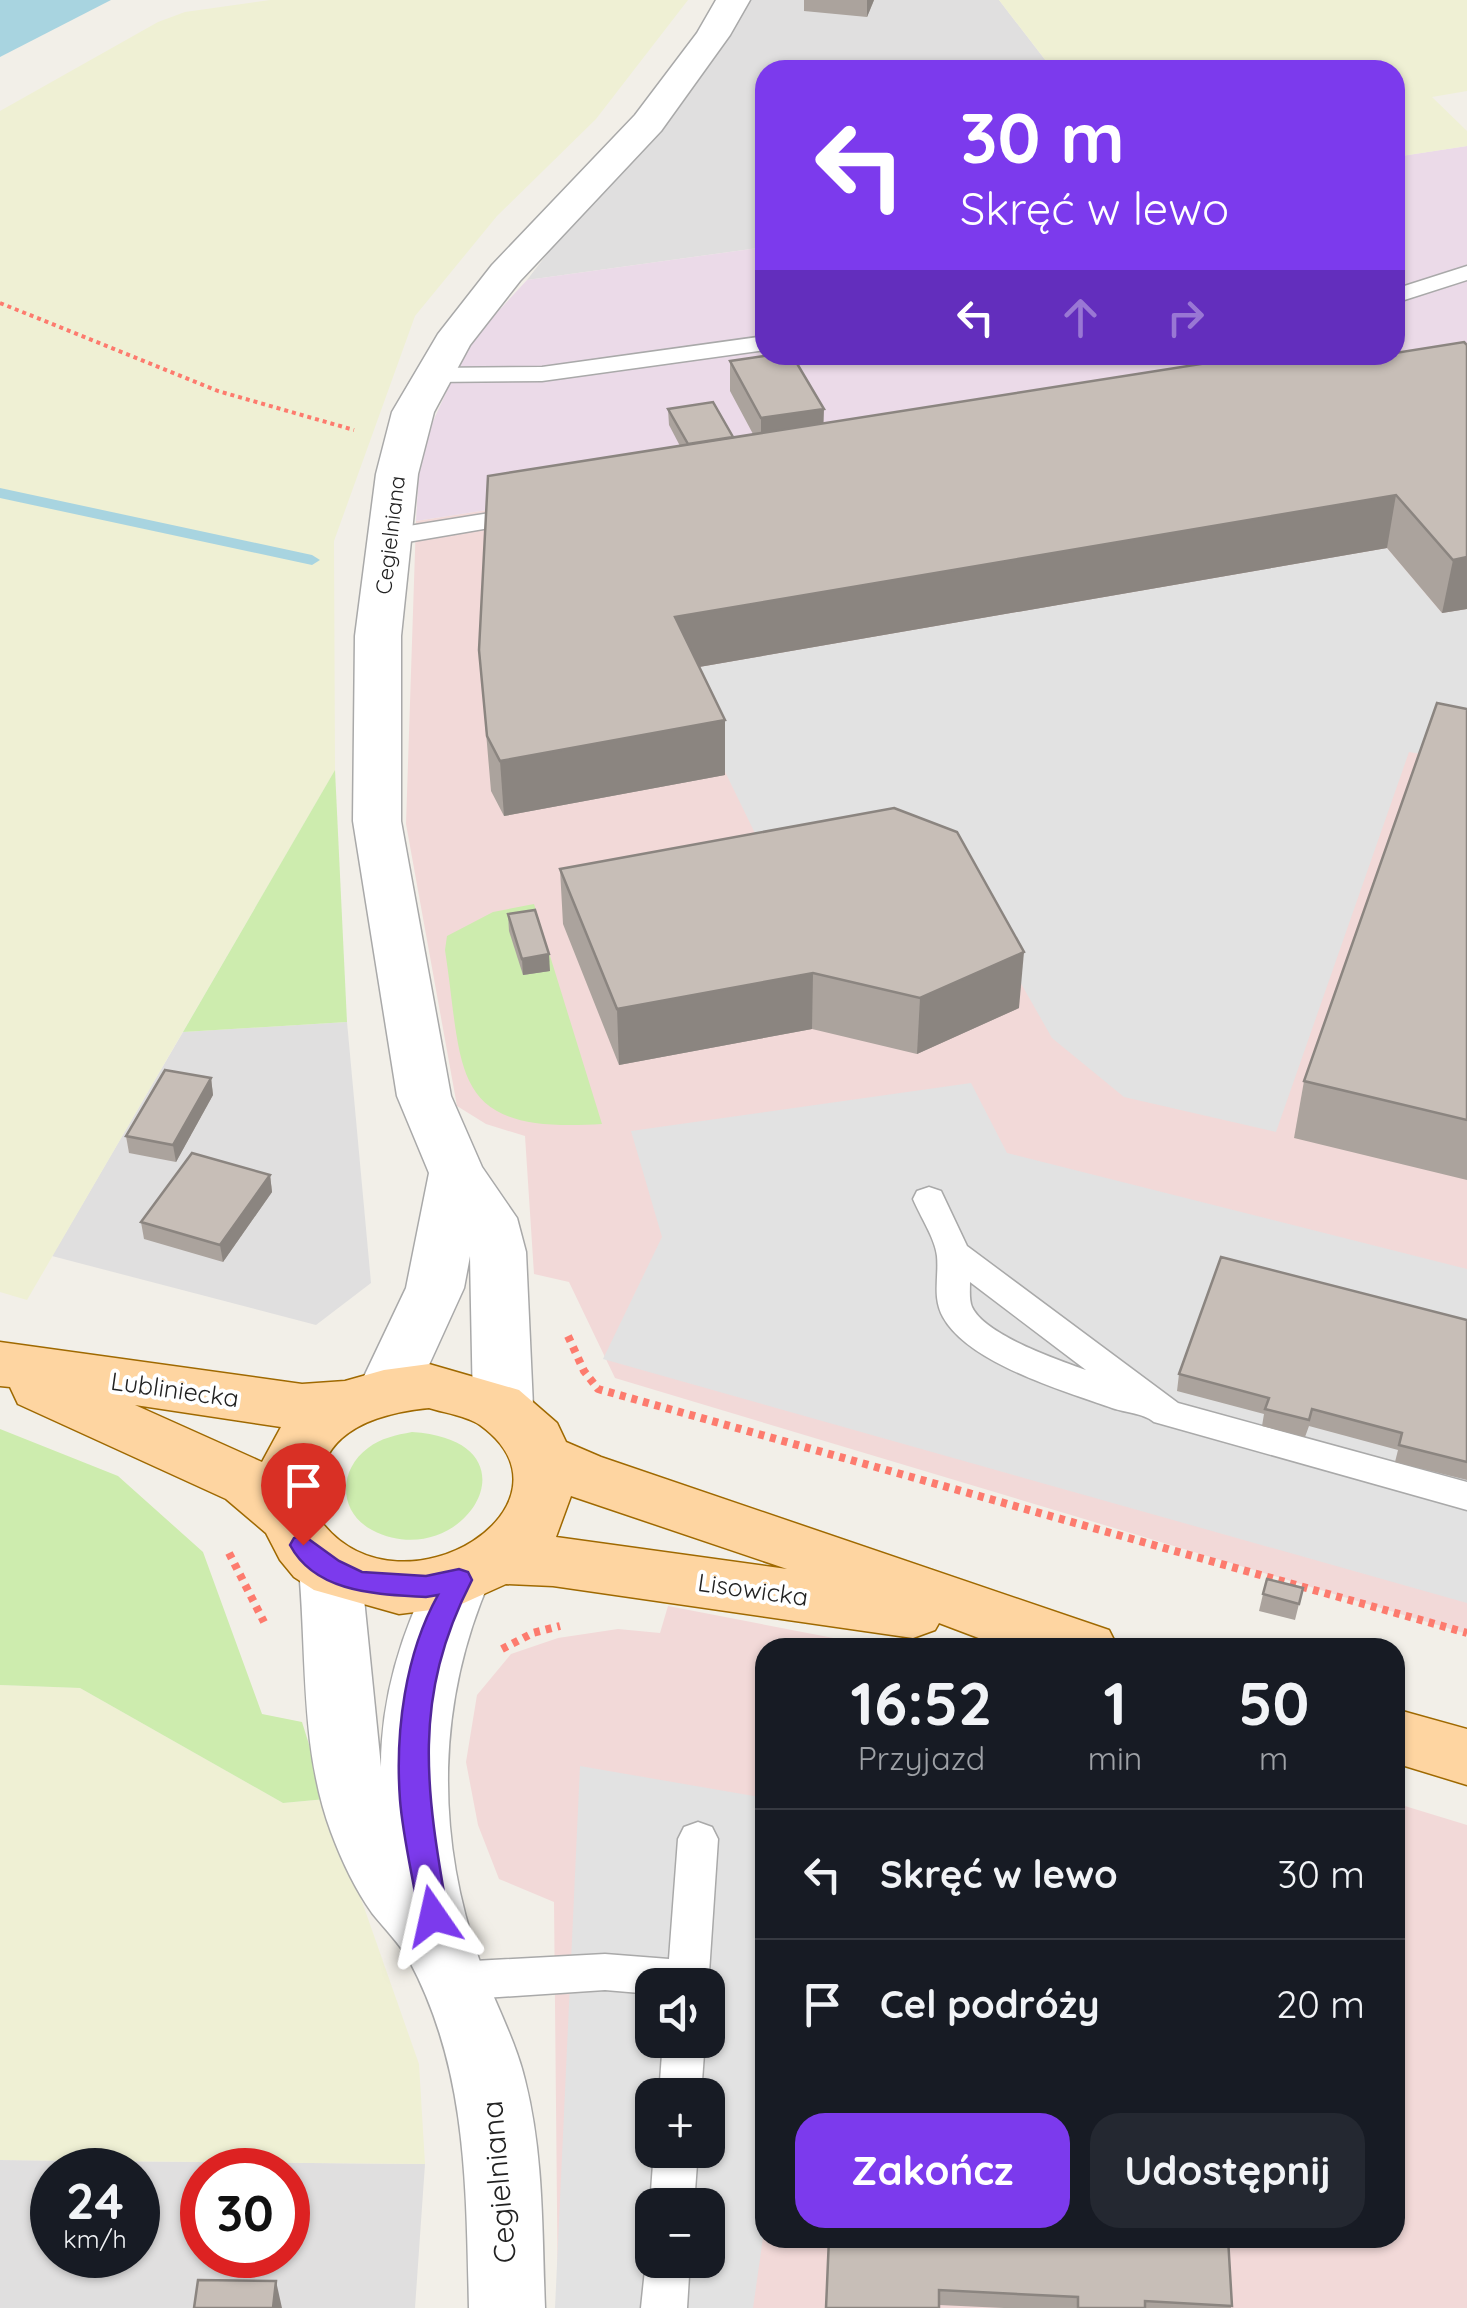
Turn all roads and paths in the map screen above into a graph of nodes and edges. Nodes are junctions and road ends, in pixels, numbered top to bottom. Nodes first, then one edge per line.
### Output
1 (733, 0) edge
2 (1467, 273) edge
3 (1405, 293) edge
4 (0, 303) edge
5 (755, 344) edge
6 (430, 375) junction
7 (404, 439) junction
8 (545, 512) edge
9 (390, 537) junction
10 (457, 1173) junction
11 (929, 1199) dead end
12 (954, 1253) junction
13 (562, 1323) dead end
14 (0, 1367) edge
15 (369, 1396) junction
16 (502, 1406) junction
17 (1167, 1413) junction
18 (544, 1458) junction
19 (1467, 1496) edge
20 (287, 1516) junction
21 (220, 1541) dead end
22 (330, 1569) junction
23 (480, 1570) junction
24 (578, 1624) dead end
25 (1005, 1624) junction
26 (268, 1630) dead end
27 (1467, 1633) edge
28 (1052, 1638) edge
29 (490, 1658) dead end
30 (1405, 1739) edge
31 (1467, 1757) edge
32 (698, 1839) dead end
33 (447, 1963) junction
34 (689, 1968) edge
35 (635, 1976) edge
36 (666, 2278) edge
37 (508, 2308) edge
38 (664, 2308) edge

1 - 6 street, Cegielniana
2 - 3 lane
4 - 7 path
5 - 6 lane
6 - 7 street, Cegielniana
7 - 9 street, Cegielniana
8 - 9 lane
9 - 10 street, Cegielniana
10 - 15 street
10 - 16 street, Cegielniana
11 - 12 lane
12 - 17 lane
12 - 17 lane
13 - 27 path
14 - 15 main road, Lubliniecka
14 - 20 main road, Lubliniecka
15 - 16 main road
15 - 20 main road
16 - 18 main road
17 - 19 lane
18 - 23 main road
18 - 25 main road, Lisowicka
20 - 22 main road
21 - 26 path
22 - 23 main road
22 - 33 street, Cegielniana
23 - 25 main road, Lisowicka
23 - 33 street, Cegielniana
24 - 29 path
25 - 28 main road, Lisowicka
30 - 31 main road
32 - 34 lane
33 - 35 lane
33 - 37 street, Cegielniana
36 - 38 lane

